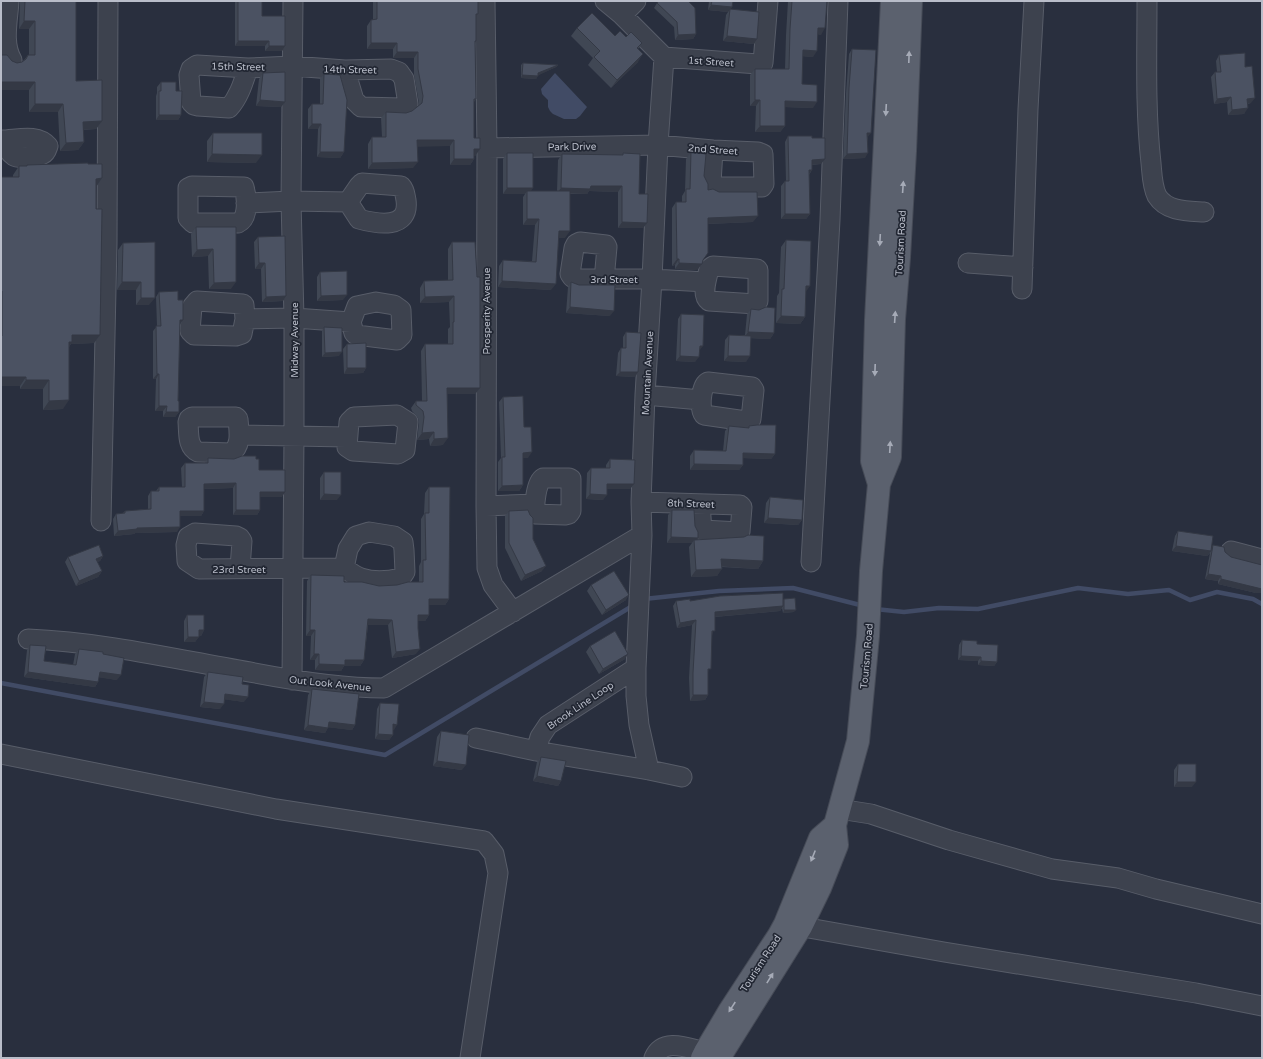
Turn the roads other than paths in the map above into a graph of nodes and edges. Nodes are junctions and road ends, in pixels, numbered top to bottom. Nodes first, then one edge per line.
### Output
1 (9, 1) edge
2 (108, 1) edge
3 (293, 1) edge
4 (485, 1) edge
5 (605, 1) edge
6 (636, 1) edge
7 (768, 1) edge
8 (838, 1) edge
9 (892, 1) edge
10 (911, 1) edge
11 (1034, 1) edge
12 (1147, 1) edge
13 (622, 15) junction
14 (664, 57) junction
15 (12, 60) edge
16 (292, 66) junction
17 (248, 68) junction
18 (345, 70) junction
19 (658, 145) junction
20 (487, 148) junction
21 (713, 150) junction
22 (291, 201) junction
23 (348, 202) dead end
24 (246, 203) dead end
25 (1204, 212) dead end
26 (968, 263) dead end
27 (1023, 267) junction
28 (652, 279) junction
29 (604, 280) junction
30 (706, 282) dead end
31 (1022, 289) dead end
32 (294, 318) junction
33 (245, 319) dead end
34 (351, 322) dead end
35 (645, 395) junction
36 (701, 400) dead end
37 (240, 435) dead end
38 (294, 435) junction
39 (347, 437) dead end
40 (880, 484) junction
41 (641, 502) junction
42 (535, 504) dead end
43 (700, 504) junction
44 (486, 506) junction
45 (101, 522) dead end
46 (642, 535) junction
47 (1231, 550) dead end
48 (1262, 559) edge
49 (811, 562) dead end
50 (240, 568) junction
51 (344, 568) junction
52 (294, 569) junction
53 (513, 612) junction
54 (28, 639) dead end
55 (636, 668) junction
56 (292, 680) junction
57 (476, 738) dead end
58 (536, 751) junction
59 (1, 754) edge
60 (649, 770) junction
61 (682, 777) dead end
62 (837, 817) junction
63 (1262, 914) edge
64 (793, 926) junction
65 (1262, 1006) edge
66 (709, 1056) edge
67 (470, 1058) edge
68 (654, 1058) edge

1 - 15 street
2 - 45 street
3 - 16 street, Midway Avenue
4 - 20 street, Prosperity Avenue
5 - 13 street
6 - 13 street
7 - 14 street, 1st Street
8 - 49 street
9 -> 40 main road, Tourism Road
40 -> 10 main road, Tourism Road
11 - 27 street
12 - 25 street
13 - 14 street
14 - 19 street, Mountain Avenue
16 - 17 street, 15th Street
16 - 18 street, 14th Street
16 - 22 street, Midway Avenue
17 - 17 street, 15th Street
18 - 18 street, 14th Street
19 - 20 street, Park Drive
19 - 21 street, 2nd Street
19 - 28 street, Mountain Avenue
20 - 44 street, Prosperity Avenue
21 - 21 street, 2nd Street
22 - 23 street
22 - 24 street
22 - 32 street, Midway Avenue
26 - 27 street
27 - 31 street
28 - 29 street, 3rd Street
28 - 30 street, 3rd Street
28 - 35 street, Mountain Avenue
29 - 29 street, 3rd Street
32 - 33 street
32 - 34 street
32 - 38 street, Midway Avenue
35 - 36 street
35 - 41 street, Mountain Avenue
37 - 38 street
38 - 39 street
38 - 52 street, Midway Avenue
40 - 62 main road, Tourism Road
41 - 43 street, 8th Street
41 - 46 street, Mountain Avenue
42 - 44 street
43 - 43 street, 8th Street
44 - 53 street, Prosperity Avenue
46 - 53 street, Out Look Avenue
46 - 55 street, Mountain Avenue
47 - 48 street
50 - 50 street, 23rd Street
50 - 52 street, 23rd Street
51 - 51 street
51 - 52 street, 23rd Street
52 - 56 street, Midway Avenue
53 - 56 street, Out Look Avenue
54 - 56 street, Out Look Avenue
55 - 58 street, Brook Line Loop
55 - 60 street, Mountain Avenue
57 - 58 street
58 - 60 street
59 - 67 street
60 - 61 street
62 - 63 street
62 - 64 main road, Tourism Road
64 - 65 street
64 - 66 main road, Tourism Road
66 - 68 street

